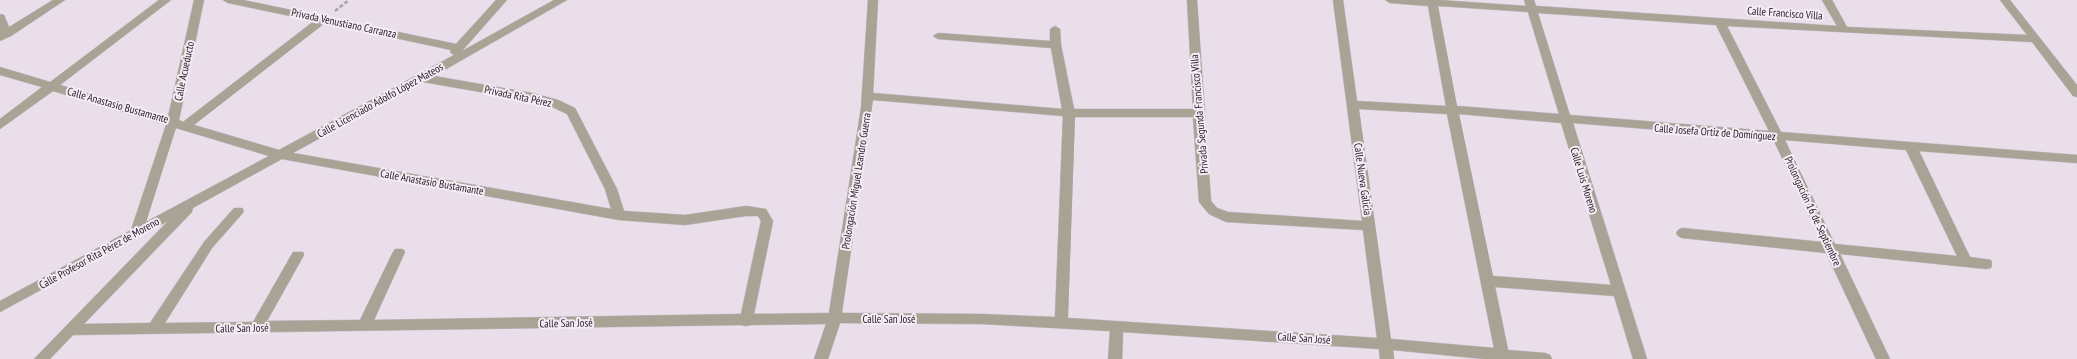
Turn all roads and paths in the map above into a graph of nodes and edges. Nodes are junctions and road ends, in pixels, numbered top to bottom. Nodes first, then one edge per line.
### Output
1 (60, 0) edge
2 (166, 0) edge
3 (199, 0) edge
4 (228, 0) edge
5 (502, 0) edge
6 (562, 0) edge
7 (873, 0) edge
8 (1192, 0) edge
9 (1338, 0) edge
10 (1390, 0) edge
11 (1826, 0) edge
12 (2006, 0) edge
13 (1432, 2) junction
14 (1530, 4) edge
15 (0, 17) edge
16 (324, 19) junction
17 (1719, 21) junction
18 (1055, 29) dead end
19 (1844, 30) junction
20 (4, 36) edge
21 (938, 36) dead end
22 (2036, 39) junction
23 (1056, 45) junction
24 (459, 48) junction
25 (443, 65) junction
26 (0, 71) edge
27 (422, 78) junction
28 (52, 86) junction
29 (2077, 93) edge
30 (868, 96) junction
31 (1352, 105) junction
32 (1452, 110) junction
33 (1069, 113) junction
34 (1200, 113) junction
35 (1566, 120) junction
36 (173, 121) junction
37 (0, 125) edge
38 (186, 125) junction
39 (1778, 137) junction
40 (1911, 147) junction
41 (281, 155) junction
42 (2077, 159) edge
43 (198, 200) junction
44 (238, 211) dead end
45 (619, 215) junction
46 (1370, 226) junction
47 (136, 233) junction
48 (1682, 233) dead end
49 (1831, 248) junction
50 (399, 252) dead end
51 (298, 255) dead end
52 (1966, 262) junction
53 (1986, 264) dead end
54 (1487, 281) junction
55 (1618, 291) junction
56 (0, 307) edge
57 (835, 318) junction
58 (746, 321) junction
59 (1061, 322) junction
60 (364, 326) junction
61 (1117, 326) junction
62 (256, 327) junction
63 (154, 329) junction
64 (70, 330) junction
65 (1385, 344) junction
66 (1502, 354) junction
67 (41, 359) edge
68 (821, 359) edge
69 (1115, 359) edge
70 (1387, 359) edge
71 (1546, 359) edge
72 (1640, 359) edge
73 (1883, 359) edge

1 - 20 street
2 - 28 street
3 - 36 street, Calle Acueducto
4 - 16 street, Privada Venustiano Carranza
5 - 24 street
6 - 25 street, Calle Licenciado Adolfo López Mateos
7 - 30 street, Prolongación Miguel Leandro Guerra
8 - 34 street, Privada Segunda Francisco Villa
9 - 31 street, Calle Nueva Galicia
10 - 13 street, Calle Francisco Villa
11 - 19 street
12 - 22 street
13 - 14 street, Calle Francisco Villa
13 - 32 street
14 - 17 street, Calle Francisco Villa
14 - 35 street, Calle Luis Moreno
15 - 20 street
16 - 24 street, Privada Venustiano Carranza
16 - 38 street
17 - 19 street, Calle Francisco Villa
17 - 39 street, Prolongación 16 de Septiembre
18 - 23 street
19 - 22 street, Calle Francisco Villa
21 - 23 street
22 - 29 street
23 - 33 street
24 - 25 street
25 - 27 street, Calle Licenciado Adolfo López Mateos
26 - 28 street, Calle Anastasio Bustamante
27 - 41 street, Calle Licenciado Adolfo López Mateos
27 - 45 street, Privada Rita Pérez
28 - 36 street, Calle Anastasio Bustamante
28 - 37 street
30 - 33 street
30 - 57 street, Prolongación Miguel Leandro Guerra
31 - 32 street, Calle Josefa Ortiz de Domínguez
31 - 46 street, Calle Nueva Galicia
32 - 35 street, Calle Josefa Ortiz de Domínguez
32 - 54 street
33 - 34 street
33 - 59 street
34 - 46 street, Privada Segunda Francisco Villa
35 - 39 street, Calle Josefa Ortiz de Domínguez
35 - 55 street, Calle Luis Moreno
36 - 38 street, Calle Anastasio Bustamante
36 - 47 street, Calle Acueducto
38 - 41 street, Calle Anastasio Bustamante
39 - 40 street, Calle Josefa Ortiz de Domínguez
39 - 49 street, Prolongación 16 de Septiembre
40 - 42 street, Calle Josefa Ortiz de Domínguez
40 - 52 street
41 - 43 street, Calle Licenciado Adolfo López Mateos
41 - 45 street, Calle Anastasio Bustamante
43 - 47 street, Calle Profesor Rita Pérez de Moreno
43 - 64 street
44 - 63 street
45 - 58 street, Calle Anastasio Bustamante
46 - 65 street, Calle Nueva Galicia
47 - 56 street, Calle Profesor Rita Pérez de Moreno
48 - 49 street
49 - 52 street
49 - 73 street, Prolongación 16 de Septiembre
50 - 60 street
51 - 62 street
52 - 53 street
54 - 55 street
54 - 66 street
55 - 72 street, Calle Luis Moreno
57 - 58 street, Calle San José
57 - 59 street, Calle San José
57 - 68 street, Prolongación Miguel Leandro Guerra
58 - 60 street, Calle San José
59 - 61 street, Calle San José
60 - 62 street, Calle San José
61 - 65 street, Calle San José
61 - 69 street
62 - 63 street, Calle San José
63 - 64 street, Calle San José
64 - 67 street
65 - 66 street, Calle San José
65 - 70 street, Calle Nueva Galicia
66 - 71 street, Calle San José

